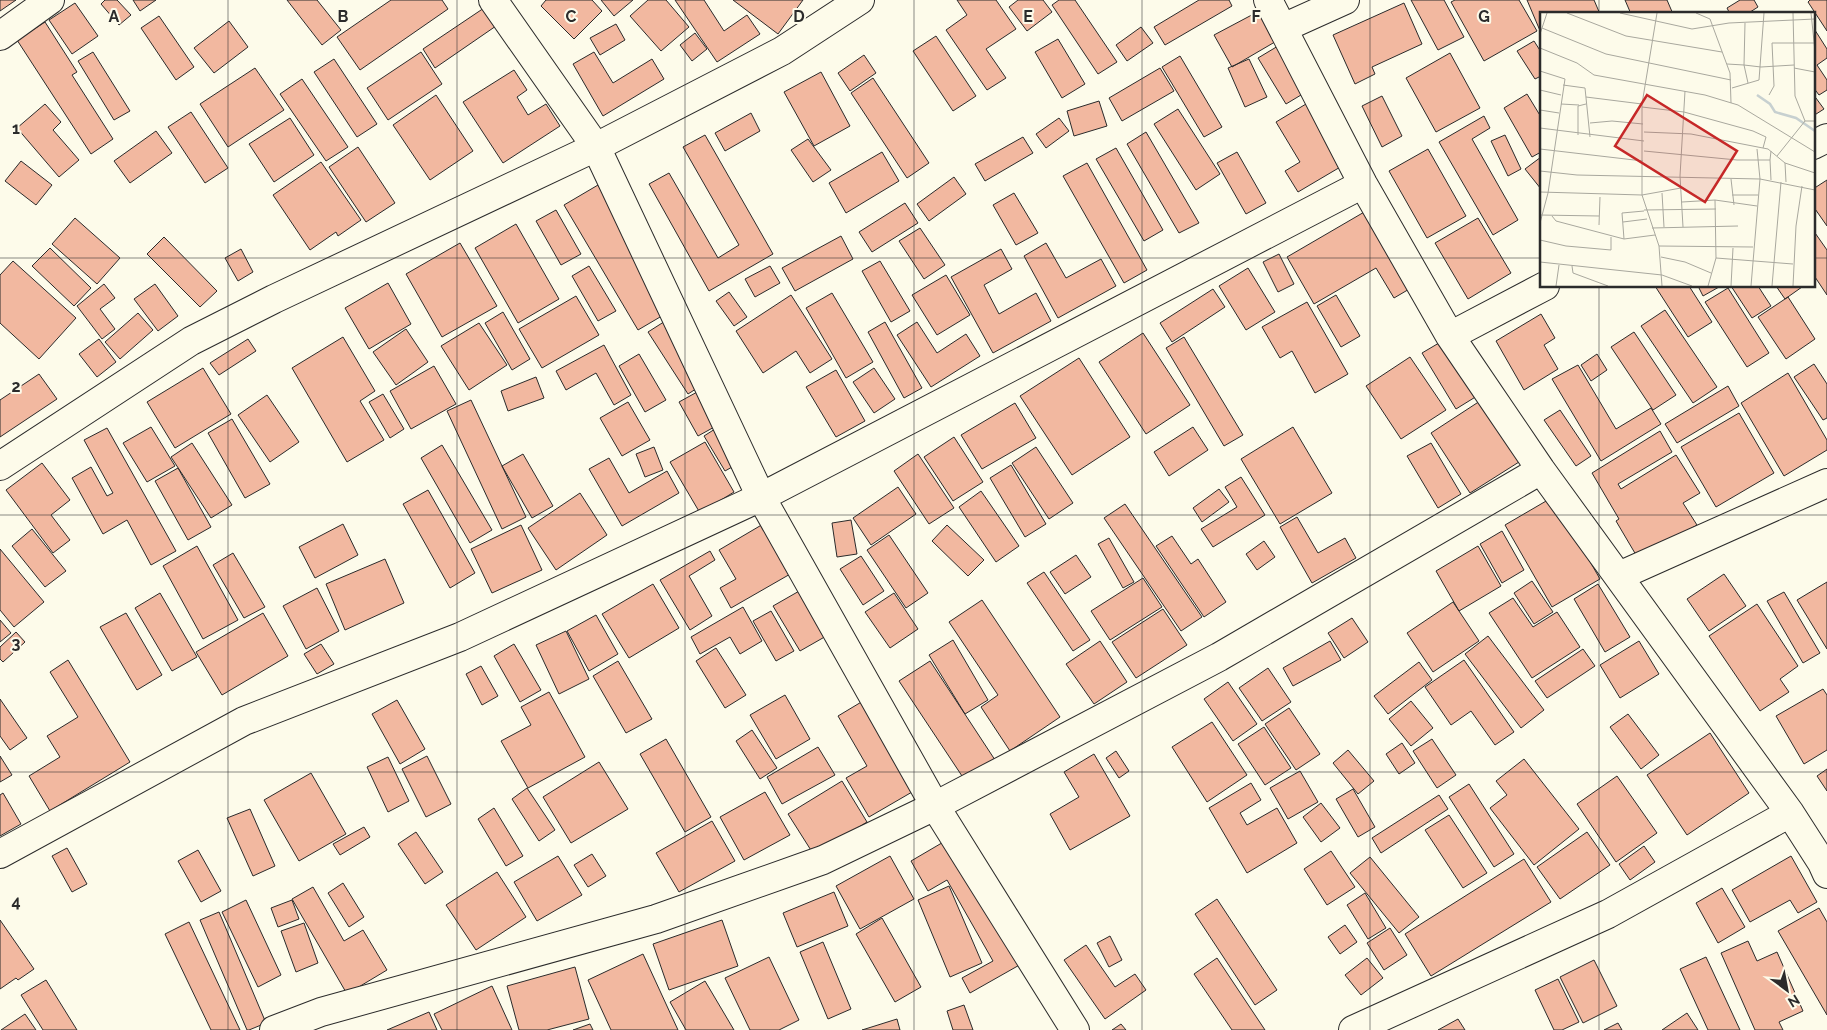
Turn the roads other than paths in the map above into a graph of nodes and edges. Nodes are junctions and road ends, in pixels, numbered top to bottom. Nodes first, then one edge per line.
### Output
1 (50, 0) edge
2 (493, 0) edge
3 (860, 0) edge
4 (1268, 0) edge
5 (1345, 0) edge
6 (1283, 28) junction
7 (0, 36) edge
8 (1827, 138) edge
9 (1814, 144) edge
10 (596, 147) junction
11 (1363, 184) junction
12 (1541, 288) edge
13 (1450, 336) junction
14 (0, 466) edge
15 (1541, 470) junction
16 (1827, 484) edge
17 (761, 497) junction
18 (1620, 576) junction
19 (935, 806) junction
20 (1790, 813) junction
21 (0, 854) edge
22 (1825, 866) edge
23 (274, 1030) edge
24 (1075, 1030) edge
25 (1353, 1030) edge

1 - 7 street
2 - 10 street
3 - 10 street
4 - 6 street
5 - 6 street
6 - 11 street
8 - 9 street
10 - 14 street
10 - 17 street
11 - 13 street
11 - 17 street
12 - 13 street
13 - 15 street
15 - 18 street
15 - 19 street
16 - 18 street
17 - 19 street
17 - 21 street
18 - 20 street
19 - 23 street
19 - 24 street
20 - 22 street
20 - 25 street

